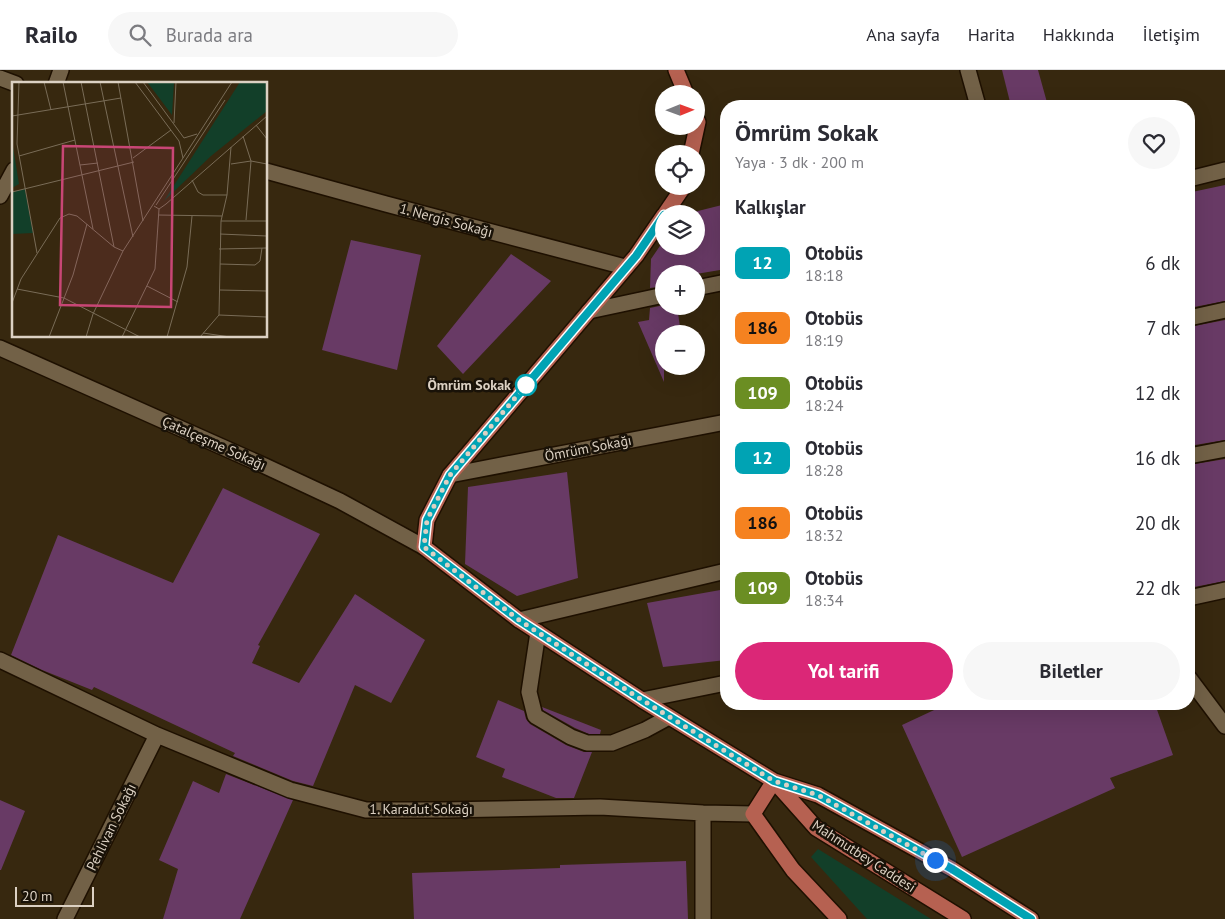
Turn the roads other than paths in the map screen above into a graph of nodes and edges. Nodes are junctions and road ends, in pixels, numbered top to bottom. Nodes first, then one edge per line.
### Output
1 (676, 70) edge
2 (968, 70) edge
3 (0, 78) edge
4 (12, 82) edge
5 (682, 85) edge
6 (976, 100) edge
7 (1225, 170) edge
8 (268, 172) edge
9 (12, 174) edge
10 (1195, 178) edge
11 (0, 196) edge
12 (655, 228) edge
13 (625, 267) junction
14 (720, 283) edge
15 (705, 286) edge
16 (655, 297) edge
17 (1225, 310) edge
18 (589, 311) junction
19 (1195, 317) edge
20 (0, 348) edge
21 (720, 423) edge
22 (1225, 448) edge
23 (1195, 455) edge
24 (450, 475) junction
25 (424, 547) junction
26 (720, 572) edge
27 (1225, 590) edge
28 (1195, 597) edge
29 (519, 620) junction
30 (538, 632) junction
31 (0, 660) edge
32 (720, 685) edge
33 (1195, 686) edge
34 (642, 700) junction
35 (669, 717) junction
36 (1225, 726) edge
37 (157, 735) junction
38 (774, 781) junction
39 (703, 813) junction
40 (753, 814) junction
41 (66, 919) edge
42 (703, 919) edge
43 (839, 919) edge
44 (962, 919) edge
45 (1031, 919) edge

1 - 5 main road
2 - 6 street
3 - 4 street
7 - 10 street
8 - 13 street, 1. Nergis Sokağı
9 - 11 street
12 - 13 main road
13 - 18 main road
14 - 15 street
16 - 18 street
17 - 19 street
18 - 24 main road
20 - 25 street, Çatalçeşme Sokağı
21 - 24 street, Ömrüm Sokağı
22 - 23 street
24 - 25 main road
25 - 29 main road, Mahmutbey Caddesi
26 - 29 street
27 - 28 street
29 - 30 main road, Mahmutbey Caddesi
30 - 34 main road, Mahmutbey Caddesi
30 - 35 street
31 - 37 street, 1. Karadut Sokağı
32 - 34 street
33 - 36 street
34 - 35 main road, Mahmutbey Caddesi
35 - 38 main road, Mahmutbey Caddesi
37 - 39 street, 1. Karadut Sokağı
37 - 41 street, Pehlivan Sokağı
38 - 40 main road
38 - 44 main road, Mahmutbey Caddesi
38 - 45 main road, Mahmutbey Caddesi
39 - 40 street, 1. Karadut Sokağı
39 - 42 street
40 - 43 main road

